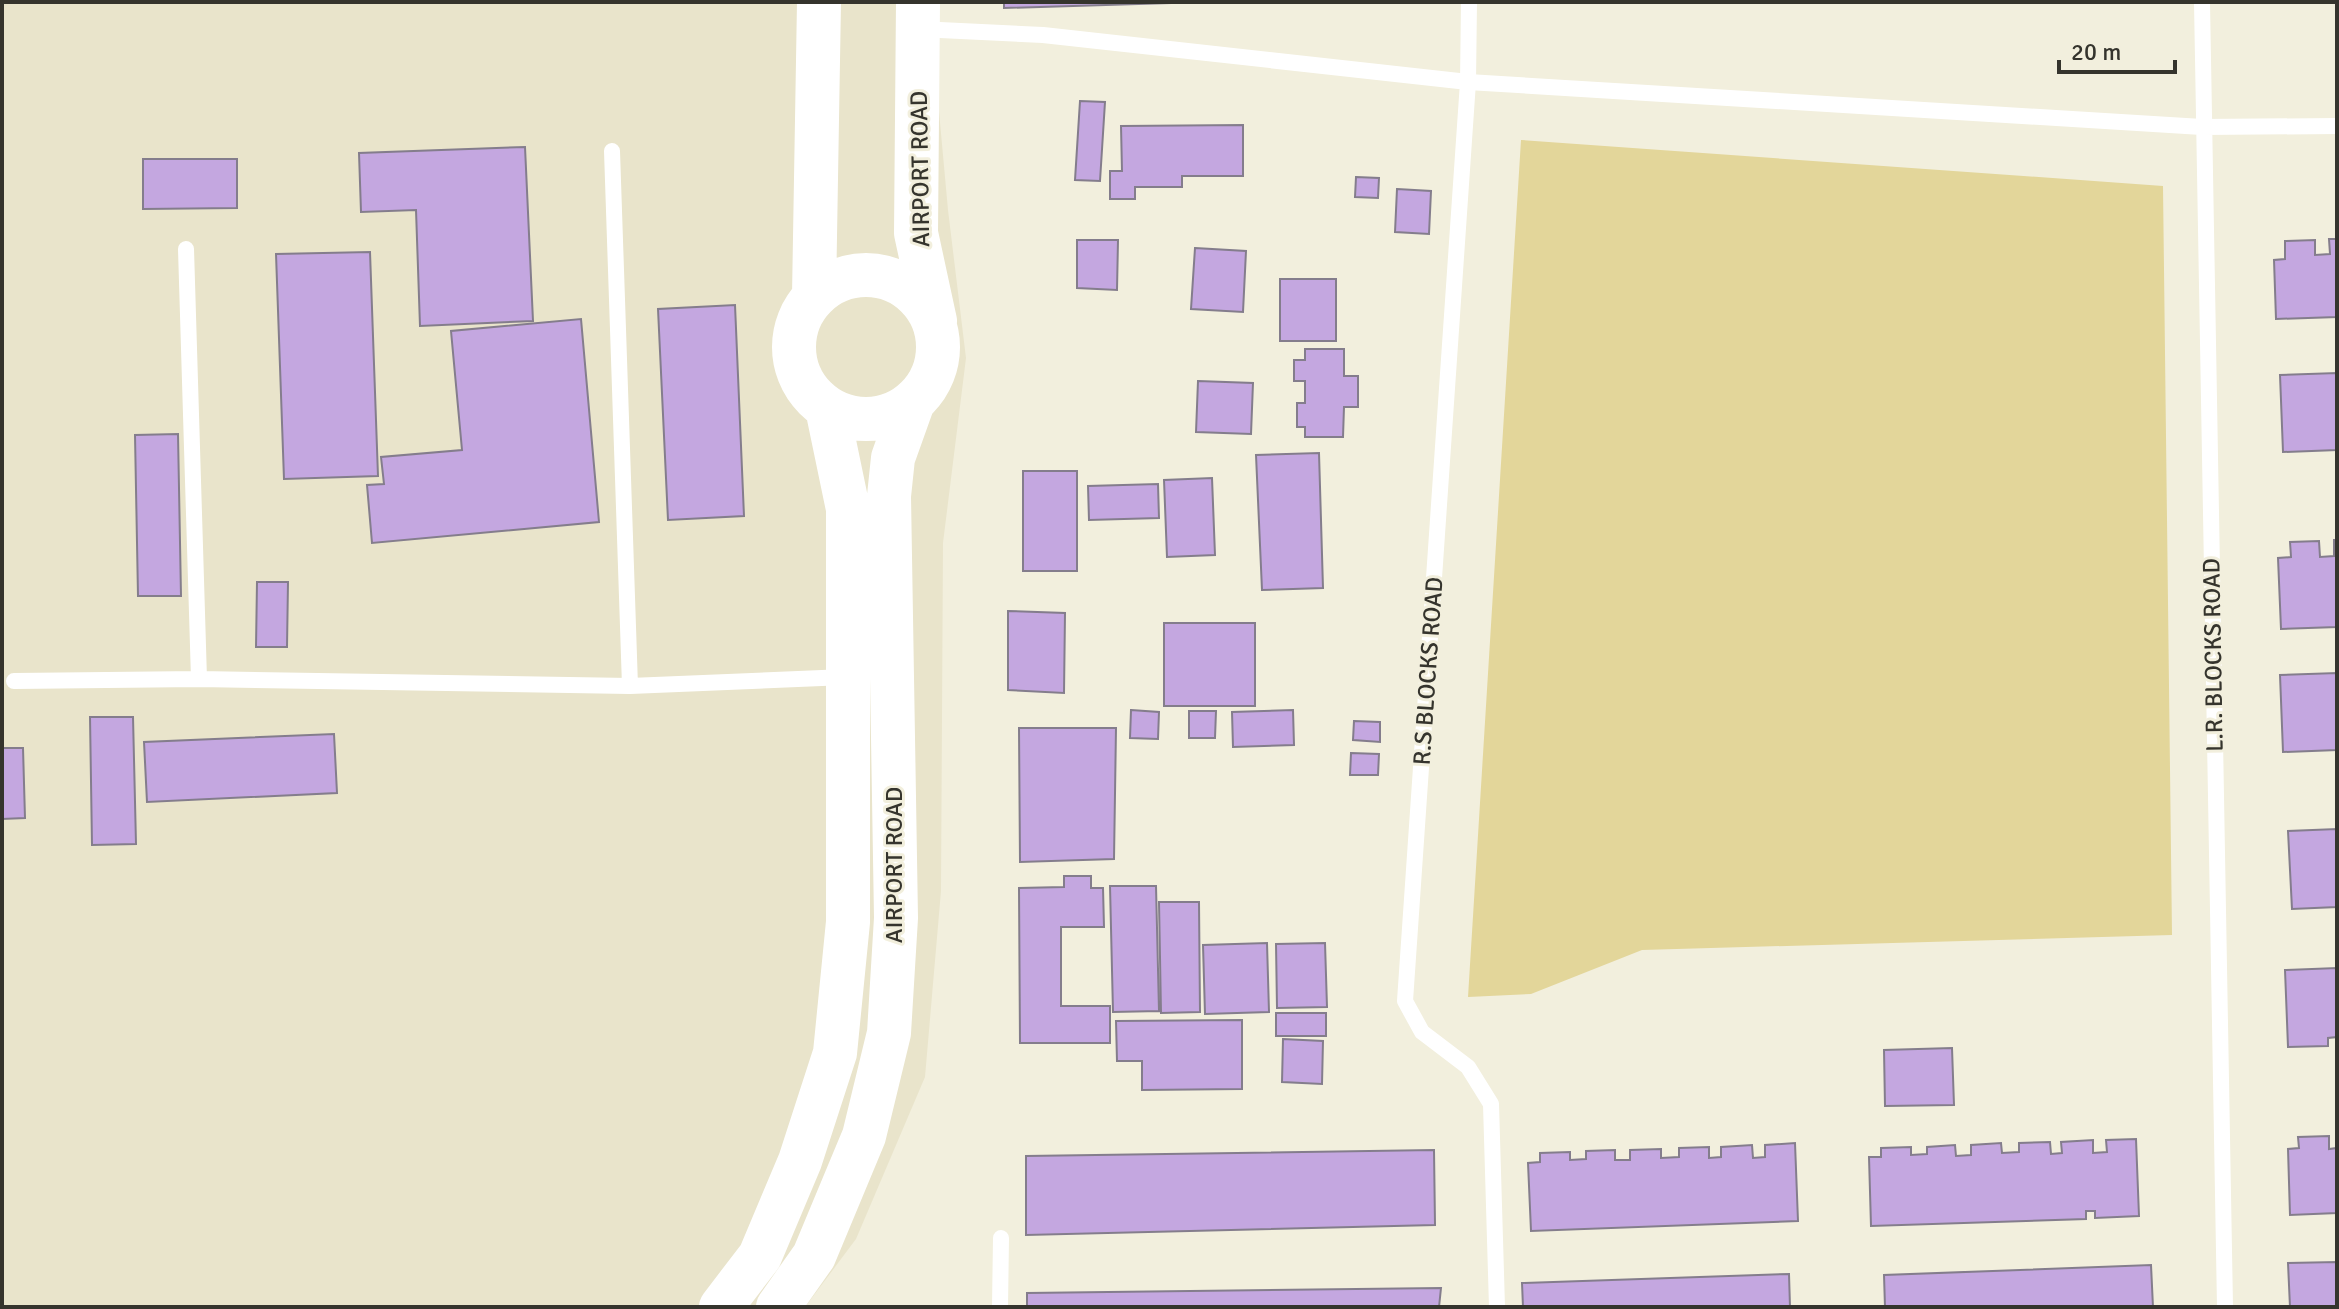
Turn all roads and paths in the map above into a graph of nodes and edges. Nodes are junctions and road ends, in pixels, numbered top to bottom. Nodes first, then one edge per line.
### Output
1 (819, 2) edge
2 (1469, 2) edge
3 (2202, 2) edge
4 (918, 15) edge
5 (1468, 82) junction
6 (2337, 126) edge
7 (2202, 127) junction
8 (612, 151) dead end
9 (186, 249) dead end
10 (814, 296) junction
11 (938, 335) junction
12 (913, 402) junction
13 (827, 408) junction
14 (848, 677) junction
15 (199, 679) junction
16 (14, 681) dead end
17 (630, 686) junction
18 (1001, 1238) dead end
19 (721, 1307) edge
20 (778, 1307) edge
21 (1000, 1307) edge
22 (1497, 1307) edge
23 (2225, 1307) edge

1 - 10 main road
2 - 5 lane, R.S BLOCKS ROAD
3 - 7 lane, L.R. BLOCKS ROAD
4 - 5 lane
4 - 11 main road, AIRPORT ROAD
5 - 7 lane
5 - 22 lane, R.S BLOCKS ROAD
6 - 7 lane
7 - 23 lane, L.R. BLOCKS ROAD
8 - 17 lane
9 - 15 lane
10 - 11 main road
10 - 13 main road
11 - 12 main road
12 - 13 main road
12 - 20 main road, AIRPORT ROAD
13 - 14 main road, AIRPORT ROAD
14 - 17 lane
14 - 19 main road, AIRPORT ROAD
15 - 16 lane
15 - 17 lane
18 - 21 lane

